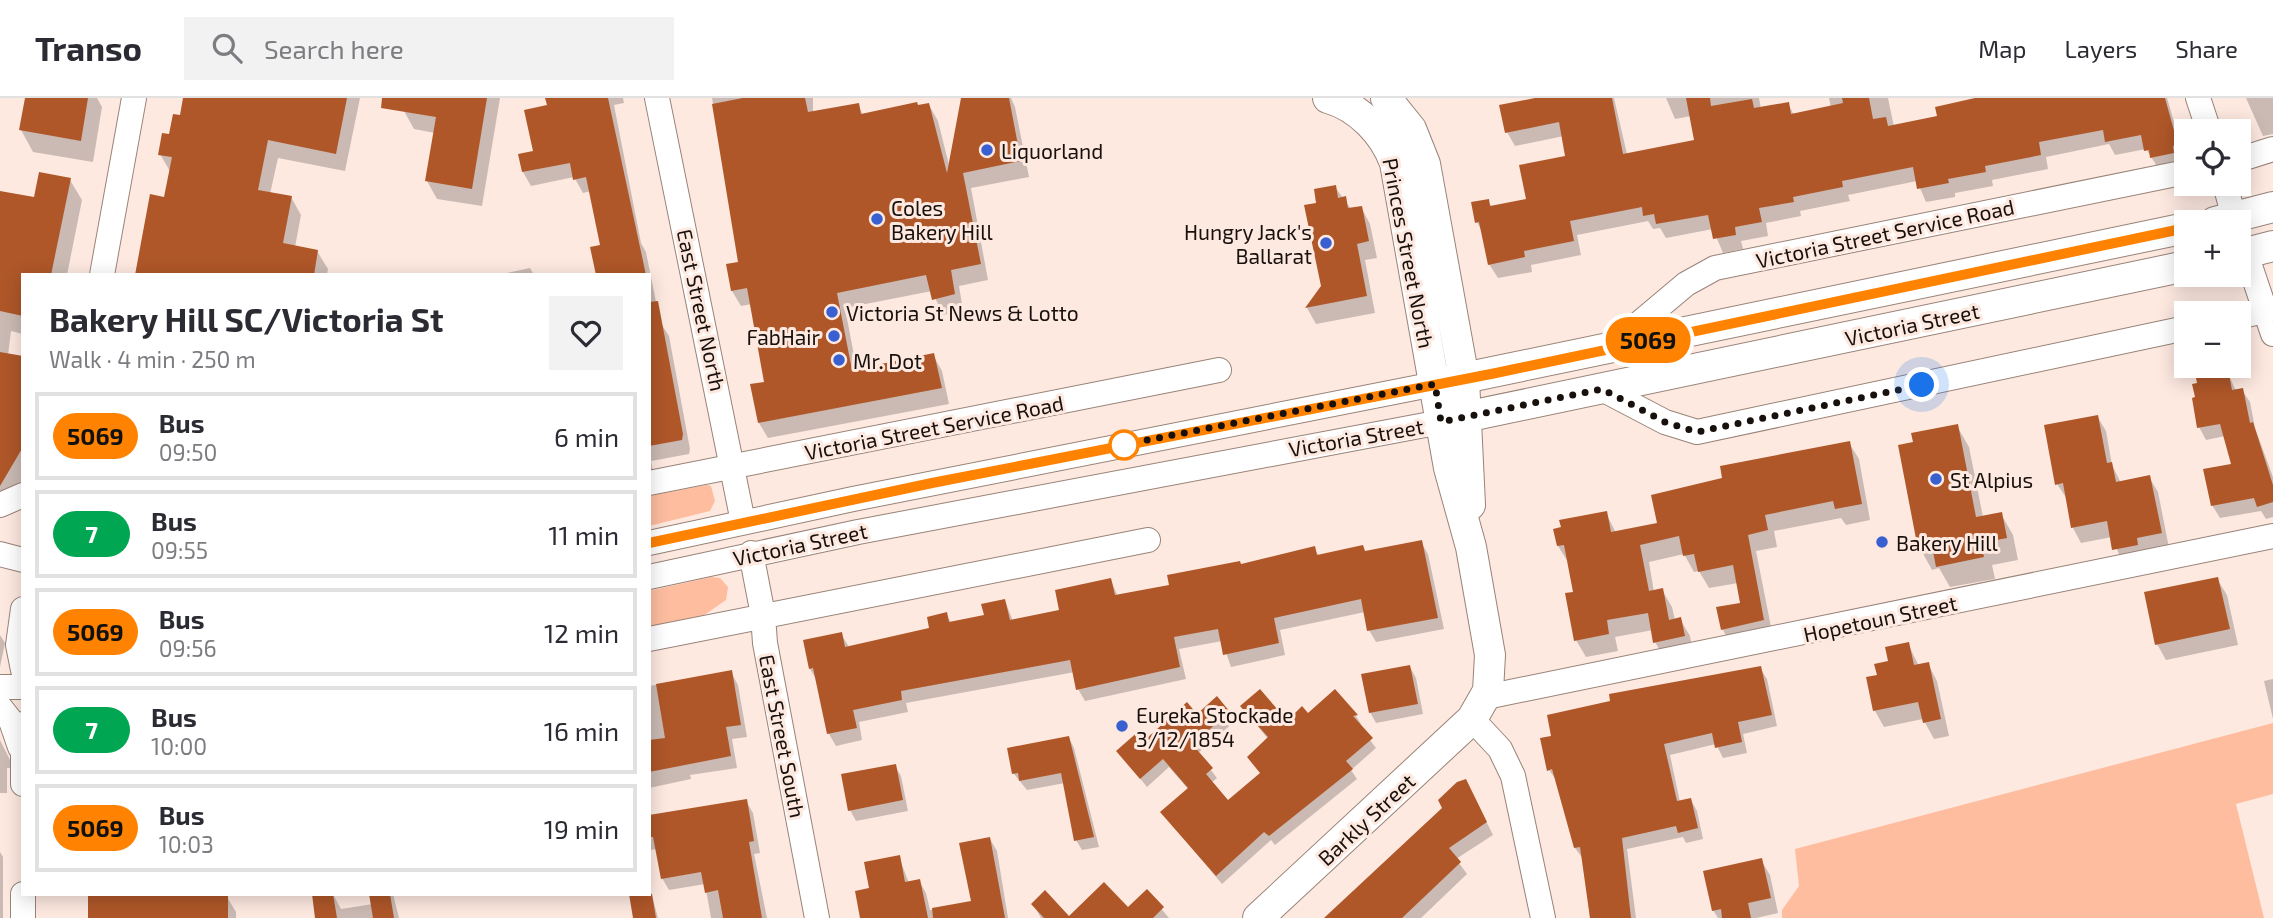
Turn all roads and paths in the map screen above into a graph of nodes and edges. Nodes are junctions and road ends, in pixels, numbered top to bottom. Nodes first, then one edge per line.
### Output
1 (134, 98) edge
2 (657, 98) edge
3 (1386, 98) edge
4 (2198, 98) edge
5 (1342, 101) edge
6 (2204, 119) edge
7 (2273, 149) edge
8 (2251, 156) edge
9 (2174, 174) edge
10 (2273, 207) edge
11 (2251, 226) edge
12 (2174, 231) edge
13 (2251, 264) edge
14 (2174, 269) edge
15 (102, 273) edge
16 (2251, 317) edge
17 (2271, 318) edge
18 (2174, 331) edge
19 (1608, 349) junction
20 (1219, 370) dead end
21 (1464, 379) junction
22 (1435, 384) junction
23 (1602, 389) junction
24 (1454, 419) junction
25 (732, 467) junction
26 (651, 483) edge
27 (21, 496) edge
28 (0, 505) edge
29 (743, 522) junction
30 (2273, 537) edge
31 (1148, 540) dead end
32 (651, 543) edge
33 (751, 553) junction
34 (0, 554) edge
35 (21, 559) edge
36 (651, 577) edge
37 (763, 615) junction
38 (21, 623) edge
39 (651, 639) edge
40 (21, 660) edge
41 (0, 687) edge
42 (21, 687) edge
43 (0, 707) edge
44 (1479, 708) junction
45 (21, 767) edge
46 (23, 896) edge
47 (23, 918) edge
48 (817, 918) edge
49 (1258, 918) edge
50 (1543, 918) edge

1 - 15 street
2 - 25 street, East Street North
3 - 21 main road, Princes Street North
4 - 6 street
5 - 22 main road, Princes Street North
7 - 8 street
9 - 19 street, Victoria Street Service Road
10 - 11 main road
12 - 19 main road, Victoria Street
13 - 17 street
14 - 23 main road, Victoria Street
16 - 17 street
18 - 23 street
19 - 21 main road, Victoria Street
20 - 25 street, Victoria Street Service Road
21 - 22 main road, Victoria Street
21 - 24 main road, Princes Street North
22 - 24 main road, Princes Street North
22 - 29 street, Victoria Street
23 - 24 main road, Victoria Street
24 - 33 street, Victoria Street
24 - 44 main road
25 - 26 street, Victoria Street Service Road
25 - 29 street, East Street North
27 - 28 street
29 - 32 street, Victoria Street
30 - 44 street, Hopetoun Street
31 - 37 street
33 - 36 street, Victoria Street
33 - 37 street, East Street South
34 - 35 street
37 - 39 street
37 - 48 street, East Street South
38 - 40 street
41 - 42 street
43 - 45 street
44 - 49 main road, Barkly Street
44 - 50 street
46 - 47 street

